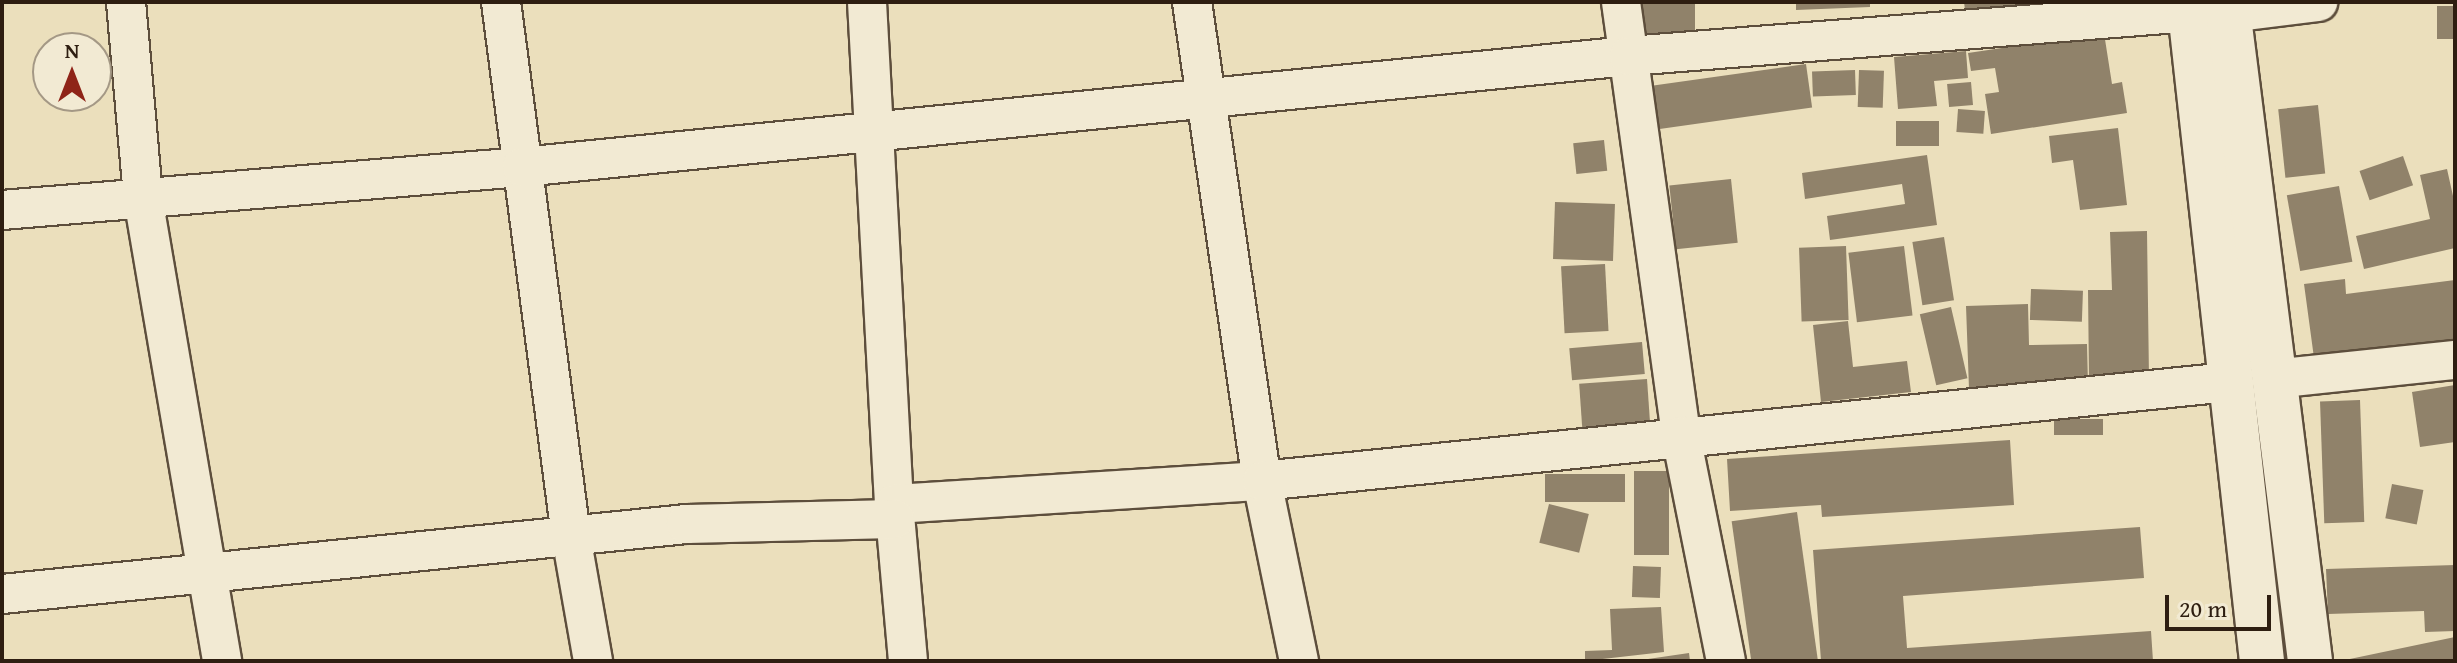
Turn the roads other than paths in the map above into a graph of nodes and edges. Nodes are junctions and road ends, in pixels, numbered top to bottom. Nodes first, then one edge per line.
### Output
1 (126, 2) edge
2 (501, 2) edge
3 (867, 2) edge
4 (1192, 2) edge
5 (1621, 2) edge
6 (2318, 2) edge
7 (2209, 7) edge
8 (1629, 56) junction
9 (1203, 100) junction
10 (873, 132) junction
11 (522, 167) junction
12 (143, 198) junction
13 (2, 210) edge
14 (2455, 360) edge
15 (2273, 379) junction
16 (2229, 382) junction
17 (1681, 436) junction
18 (1262, 481) junction
19 (894, 512) junction
20 (571, 536) junction
21 (207, 576) junction
22 (2, 594) edge
23 (222, 661) edge
24 (593, 661) edge
25 (908, 661) edge
26 (1299, 661) edge
27 (1726, 661) edge
28 (2262, 661) edge
29 (2310, 661) edge

1 - 12 street
2 - 11 street
3 - 10 street
4 - 9 street
5 - 8 street
6 - 7 street
7 - 8 street
7 - 15 street
7 - 16 street
8 - 9 street
8 - 17 street
9 - 10 street
9 - 18 street
10 - 11 street
10 - 19 street
11 - 12 street
11 - 20 street
12 - 13 street
12 - 21 street
14 - 15 street
15 - 29 street
16 - 17 street
16 - 28 street
17 - 18 street
17 - 27 street
18 - 19 street
18 - 26 street
19 - 20 street
19 - 25 street
20 - 21 street
20 - 24 street
21 - 22 street
21 - 23 street

